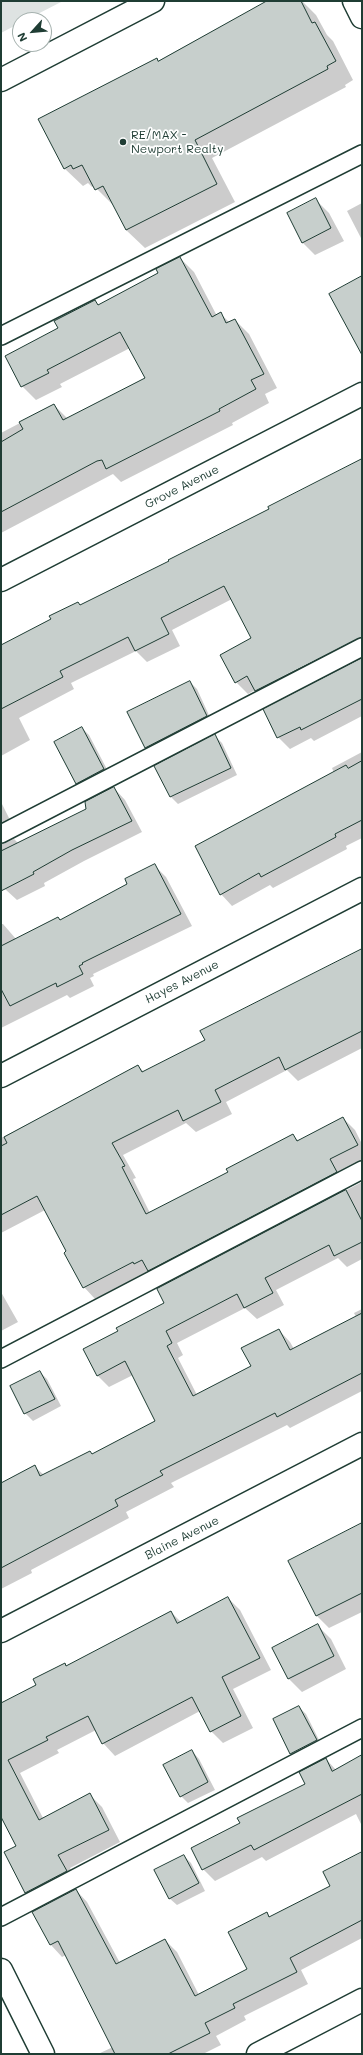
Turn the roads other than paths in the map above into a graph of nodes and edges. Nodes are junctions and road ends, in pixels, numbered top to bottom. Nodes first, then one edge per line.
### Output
1 (153, 1) edge
2 (354, 1) edge
3 (362, 17) edge
4 (1, 80) edge
5 (362, 154) edge
6 (1, 336) edge
7 (362, 394) edge
8 (1, 580) edge
9 (362, 647) edge
10 (1, 834) edge
11 (362, 889) edge
12 (1, 1076) edge
13 (362, 1170) edge
14 (1, 1358) edge
15 (362, 1444) edge
16 (1, 1631) edge
17 (362, 1728) edge
18 (1, 1917) edge
19 (1, 1970) edge
20 (362, 2000) edge
21 (43, 2054) edge
22 (258, 2054) edge

1 - 4 street
2 - 3 street
5 - 6 lane
7 - 8 street, Grove Avenue
9 - 10 lane
11 - 12 street, Hayes Avenue
13 - 14 lane
15 - 16 street, Blaine Avenue
17 - 18 lane
19 - 21 street
20 - 22 street

